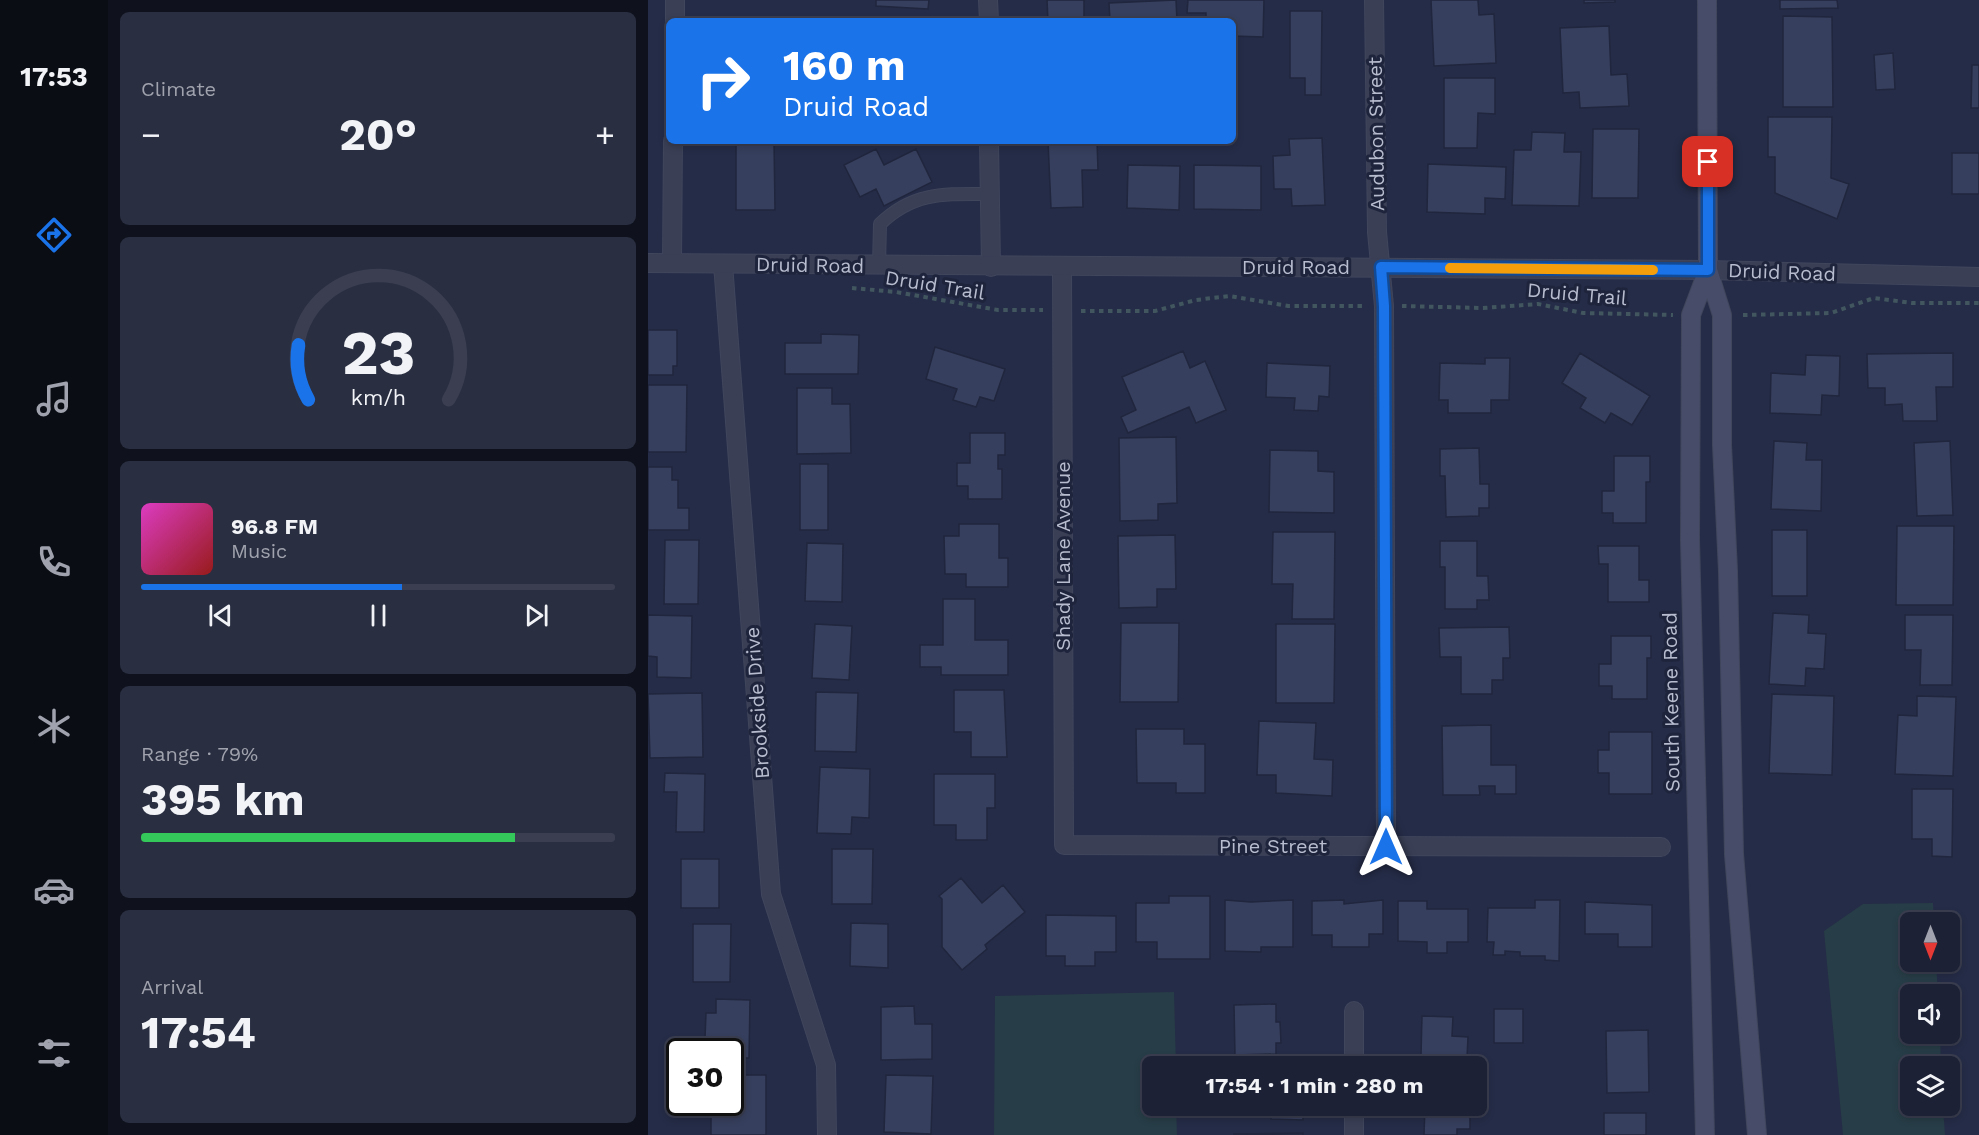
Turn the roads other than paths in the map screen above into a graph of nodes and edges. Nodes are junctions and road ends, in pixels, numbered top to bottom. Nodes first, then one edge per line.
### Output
1 (675, 0) edge
2 (988, 0) edge
3 (1374, 0) edge
4 (1707, 0) edge
5 (675, 18) edge
6 (988, 18) edge
7 (673, 144) edge
8 (990, 144) edge
9 (990, 194) junction
10 (648, 263) edge
11 (672, 263) junction
12 (723, 264) junction
13 (879, 266) junction
14 (991, 267) junction
15 (1062, 267) junction
16 (1381, 267) junction
17 (1708, 270) junction
18 (1979, 278) edge
19 (1064, 845) joint
20 (1386, 847) junction
21 (1661, 847) dead end
22 (1354, 1011) dead end
23 (1354, 1056) edge
24 (1354, 1116) edge
25 (827, 1135) edge
26 (1354, 1135) edge
27 (1705, 1135) edge
28 (1757, 1135) edge

1 - 5 street
2 - 6 street
3 - 16 street, Audubon Street
4 - 17 main road, South Keene Road
7 - 11 street
8 - 9 street
9 - 13 lane
9 - 14 street
10 - 11 street, Druid Road
11 - 12 street, Druid Road
12 - 13 street, Druid Road
12 - 25 street, Brookside Drive
13 - 14 street, Druid Road
14 - 15 street, Druid Road
15 - 16 street, Druid Road
15 - 19 street, Shady Lane Avenue
16 - 17 street, Druid Road
16 - 20 street, Audubon Street
17 - 18 street, Druid Road
17 - 27 main road, South Keene Road
17 - 28 main road, South Keene Road
19 - 20 street, Pine Street
20 - 21 street, Pine Street
22 - 23 street
24 - 26 street

